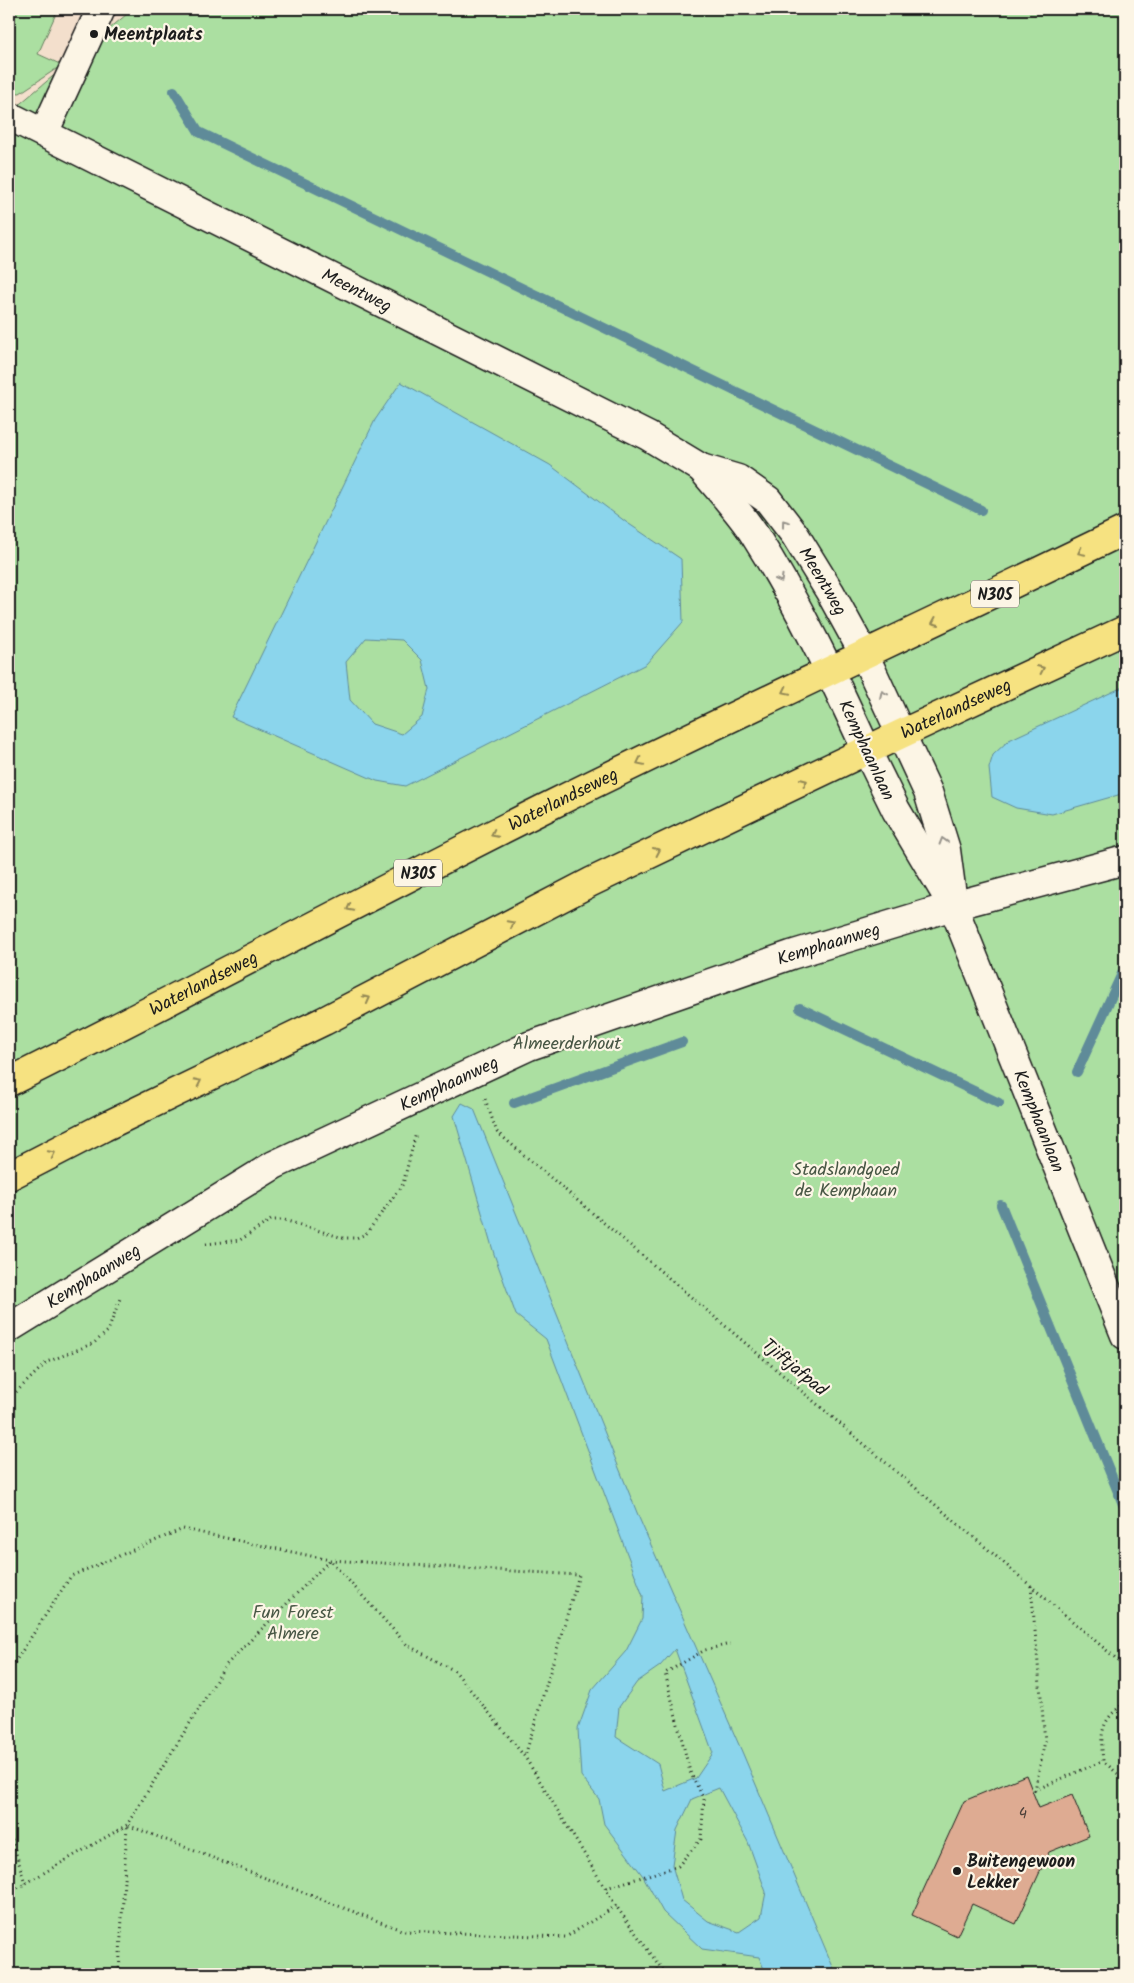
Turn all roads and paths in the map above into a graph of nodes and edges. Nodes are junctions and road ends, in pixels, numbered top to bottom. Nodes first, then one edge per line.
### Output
1 (101, 9) edge
2 (9, 116) edge
3 (44, 133) junction
4 (701, 468) junction
5 (1125, 530) edge
6 (1125, 630) edge
7 (864, 654) junction
8 (830, 670) junction
9 (901, 734) junction
10 (867, 751) junction
11 (1125, 860) edge
12 (953, 906) junction
13 (476, 1071) junction
14 (9, 1082) edge
15 (424, 1095) junction
16 (9, 1176) edge
17 (205, 1245) dead end
18 (123, 1294) dead end
19 (9, 1328) edge
20 (1125, 1335) edge
21 (9, 1399) edge
22 (330, 1560) junction
23 (1030, 1585) junction
24 (730, 1644) dead end
25 (1125, 1666) edge
26 (9, 1671) edge
27 (1125, 1703) edge
28 (525, 1757) junction
29 (1103, 1761) junction
30 (1125, 1780) edge
31 (127, 1825) junction
32 (9, 1830) edge
33 (25, 1883) junction
34 (606, 1888) junction
35 (9, 1892) edge
36 (616, 1906) junction
37 (661, 1968) junction
38 (9, 1971) edge
39 (119, 1974) edge
40 (648, 1974) edge
41 (668, 1974) edge

1 - 3 street
2 - 3 street, Meentweg
3 - 4 street, Meentweg
7 -> 4 street, Meentweg
4 -> 8 street, Meentweg
5 -> 7 main road, Waterlandseweg / N305
9 -> 6 main road, Waterlandseweg
7 - 8 main road, Waterlandseweg / N305
9 -> 7 street, Meentweg
8 - 10 street, Kemphaanlaan
8 -> 14 main road, Waterlandseweg / N305
9 - 10 main road, Waterlandseweg
12 -> 9 street, Kemphaanlaan
10 - 12 street, Kemphaanlaan
16 -> 10 main road, Waterlandseweg
11 - 12 street, Kemphaanweg
12 - 13 street, Kemphaanweg
12 - 20 street, Kemphaanlaan
13 - 15 street, Kemphaanweg
13 - 23 path, Tjiftjafpad
15 - 17 path
15 - 19 street, Kemphaanweg
18 - 21 path
22 - 26 path
22 - 28 path
22 - 28 path
22 - 31 path
23 - 25 path, Tjiftjafpad
23 - 29 path
24 - 34 path
27 - 29 path
28 - 34 path
29 - 30 path
31 - 33 path
31 - 36 path
31 - 39 path
32 - 33 path
33 - 35 path
34 - 36 path
36 - 37 path
37 - 40 path
37 - 41 path
38 - 39 path

